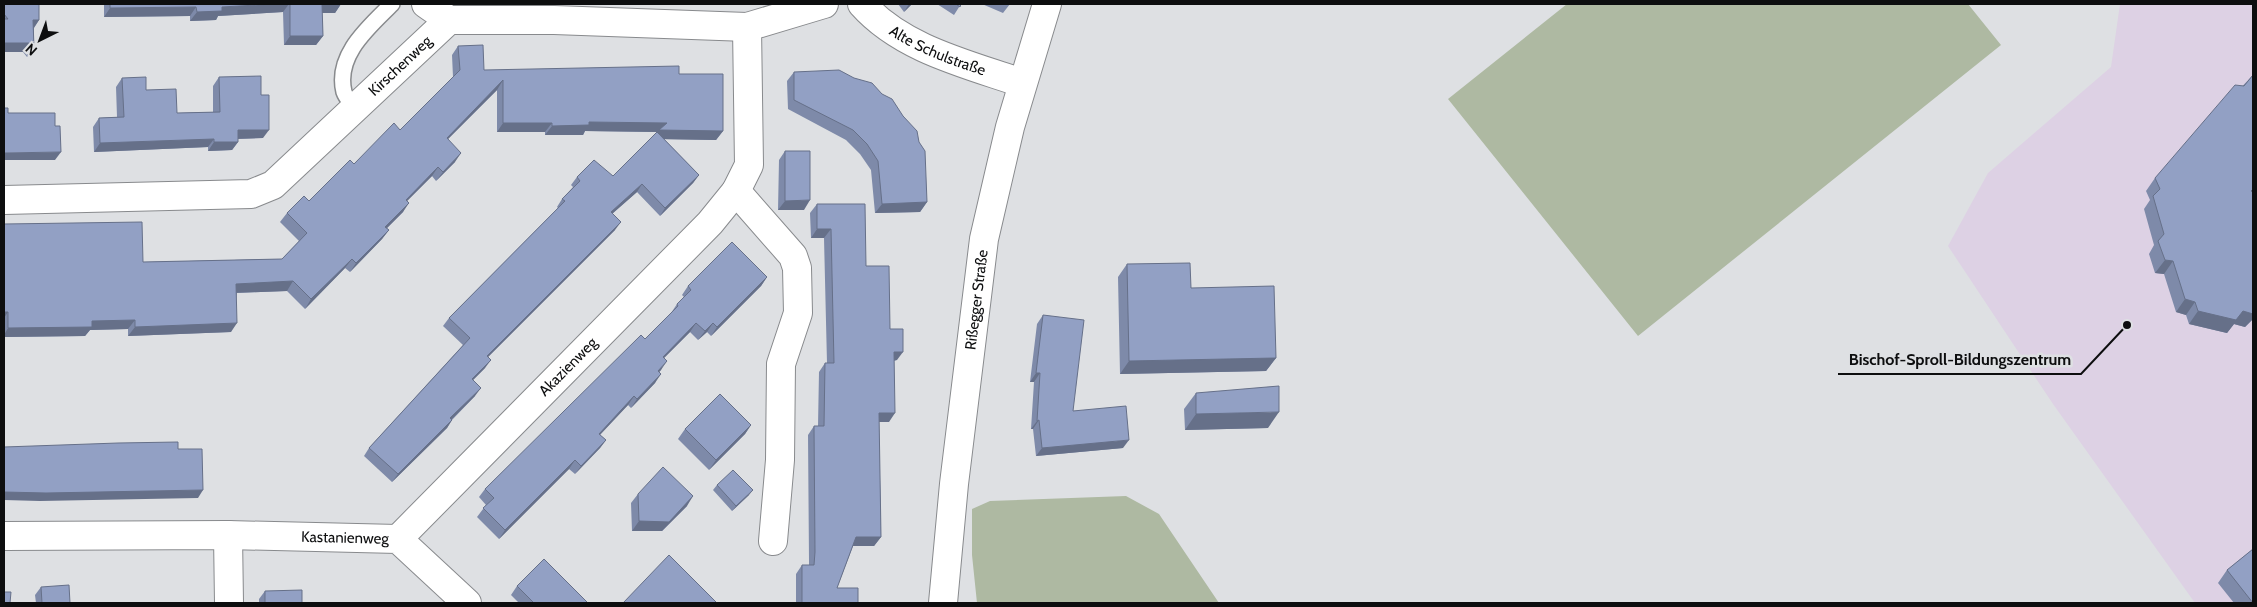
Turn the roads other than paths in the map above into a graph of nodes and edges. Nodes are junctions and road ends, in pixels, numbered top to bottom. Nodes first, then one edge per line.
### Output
1 (392, 4) edge
2 (426, 4) edge
3 (824, 4) edge
4 (862, 4) edge
5 (1048, 4) edge
6 (448, 20) junction
7 (747, 27) junction
8 (1022, 83) junction
9 (355, 109) junction
10 (736, 191) junction
11 (4, 200) edge
12 (228, 535) junction
13 (4, 536) edge
14 (398, 539) junction
15 (773, 541) dead end
16 (229, 603) edge
17 (467, 603) edge
18 (943, 603) edge

1 - 9 lane
2 - 6 street
3 - 7 street
4 - 8 street, Alte Schulstraße
5 - 8 street, Rißegger Straße
6 - 7 street
6 - 9 street, Kirschenweg
7 - 10 street, Akazienweg
8 - 18 street, Rißegger Straße
9 - 11 street, Kirschenweg
10 - 14 street, Akazienweg
10 - 15 street
12 - 13 street, Kastanienweg
12 - 14 street, Kastanienweg
12 - 16 street
14 - 17 street, Kastanienweg

